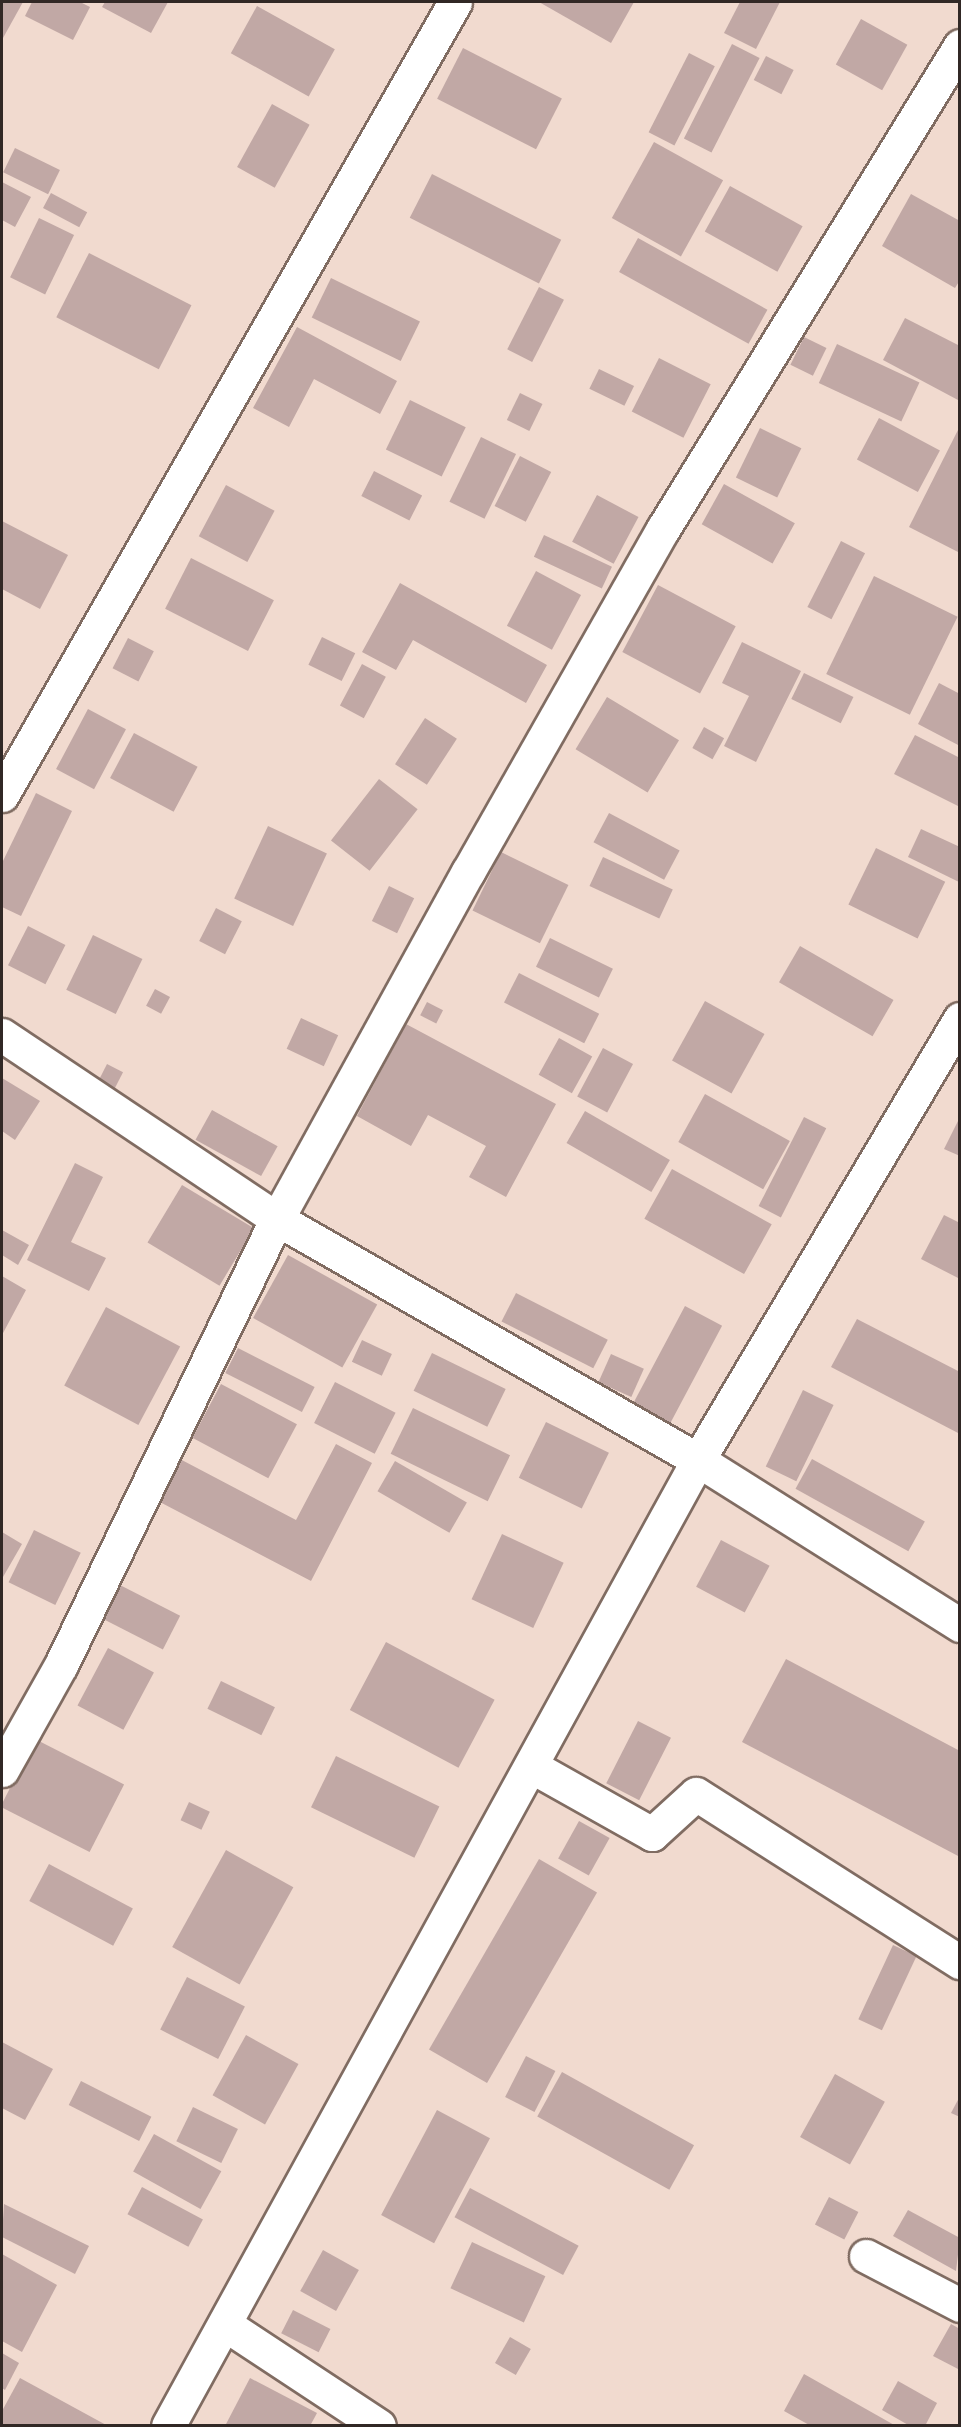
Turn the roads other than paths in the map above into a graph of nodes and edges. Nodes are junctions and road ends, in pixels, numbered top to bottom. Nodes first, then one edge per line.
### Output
1 (455, 2) edge
2 (960, 46) edge
3 (2, 795) edge
4 (960, 1019) edge
5 (2, 1035) edge
6 (277, 1219) junction
7 (698, 1460) junction
8 (960, 1624) edge
9 (531, 1766) junction
10 (2, 1770) edge
11 (960, 1962) edge
12 (866, 2256) dead end
13 (960, 2305) edge
14 (226, 2325) junction
15 (168, 2426) edge
16 (379, 2426) edge

1 - 3 street
2 - 6 street
4 - 7 street
5 - 6 street
6 - 7 street
6 - 10 street
7 - 8 street
7 - 9 street
9 - 11 street
9 - 14 street
12 - 13 street
14 - 15 street
14 - 16 street

